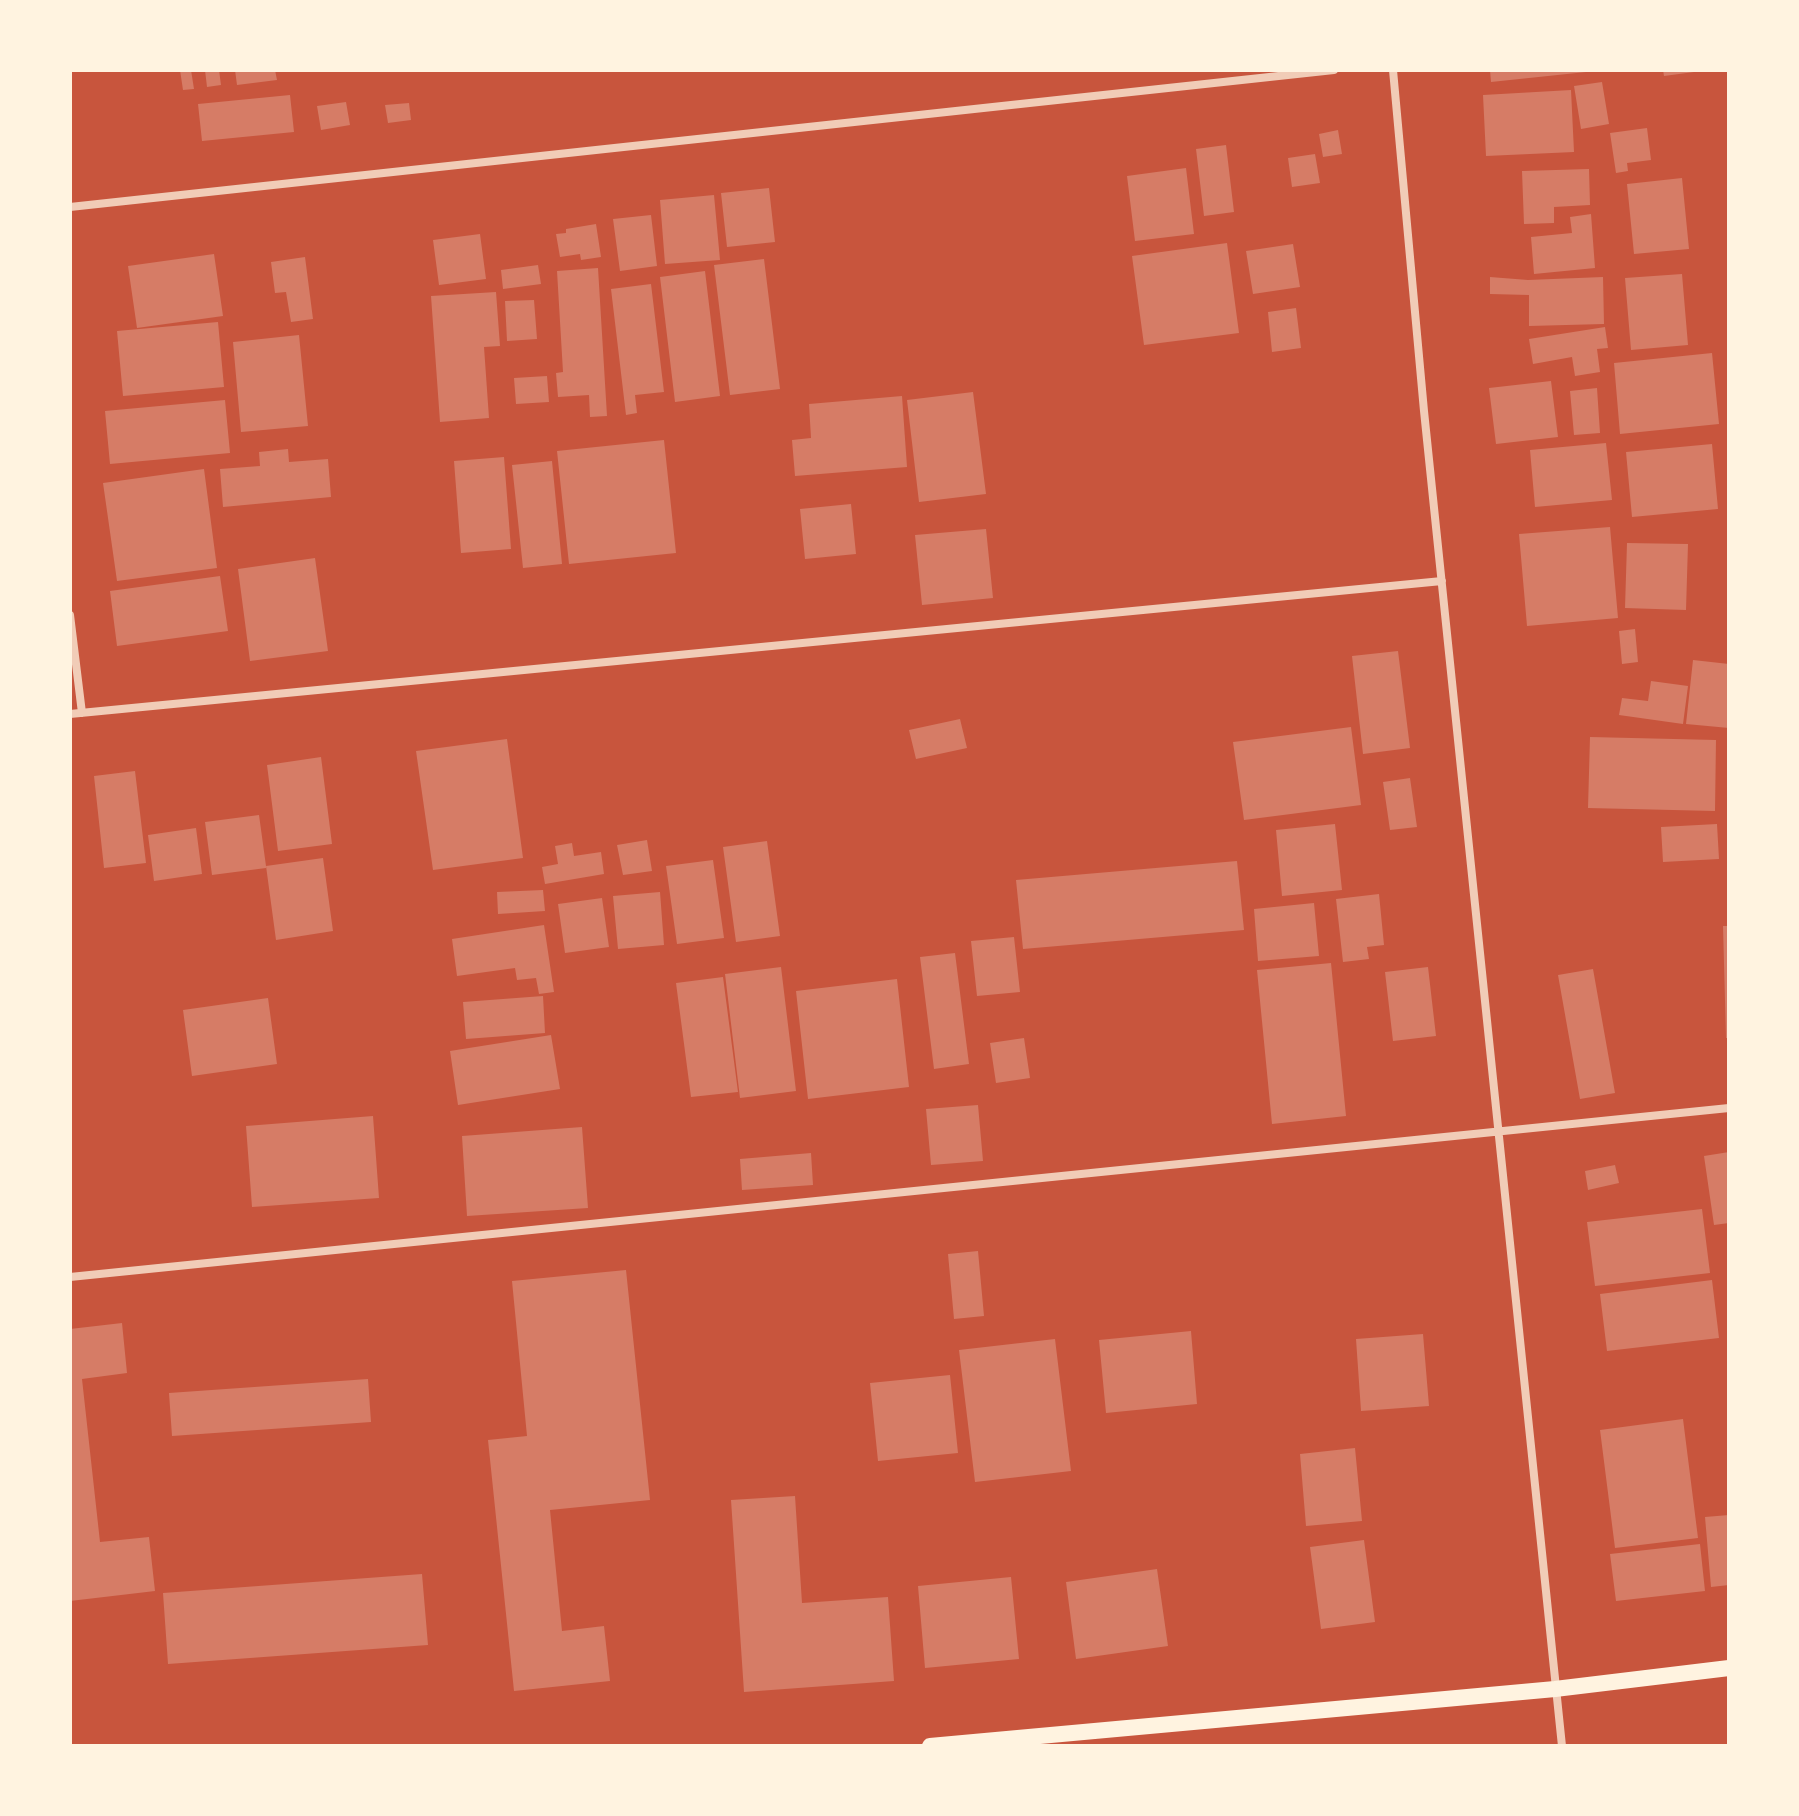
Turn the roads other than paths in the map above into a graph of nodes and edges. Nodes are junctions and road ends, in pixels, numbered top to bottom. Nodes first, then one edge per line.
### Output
1 (1334, 70) edge
2 (1393, 70) edge
3 (70, 207) edge
4 (1442, 581) junction
5 (70, 615) edge
6 (82, 713) junction
7 (70, 714) edge
8 (1729, 1108) edge
9 (1498, 1133) junction
10 (70, 1277) edge
11 (1729, 1668) edge
12 (1555, 1689) junction
13 (930, 1746) edge
14 (1562, 1746) edge

1 - 3 street
2 - 4 street
4 - 6 street
4 - 9 street
5 - 6 street
6 - 7 street
8 - 9 street
9 - 10 street
9 - 12 street
11 - 12 main road
12 - 13 main road
12 - 14 street

